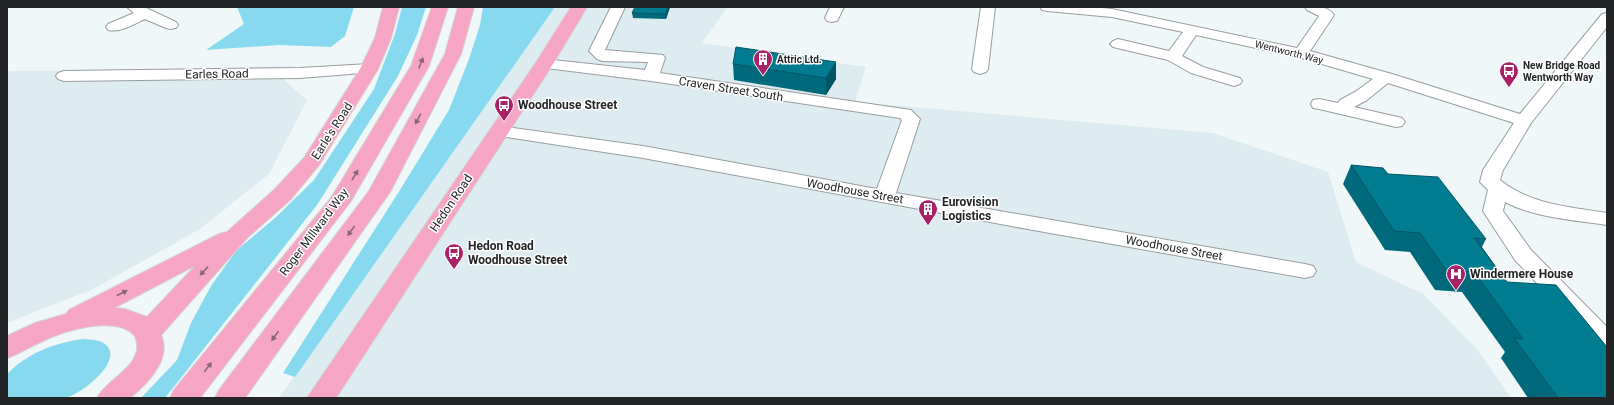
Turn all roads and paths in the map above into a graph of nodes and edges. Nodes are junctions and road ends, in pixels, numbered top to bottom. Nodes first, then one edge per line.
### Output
1 (391, 7) edge
2 (440, 7) edge
3 (466, 7) edge
4 (579, 7) edge
5 (618, 7) edge
6 (988, 7) edge
7 (1047, 7) edge
8 (1312, 7) edge
9 (140, 10) edge
10 (1113, 10) edge
11 (1607, 17) edge
12 (171, 25) dead end
13 (113, 27) dead end
14 (1192, 31) junction
15 (1118, 44) dead end
16 (1301, 53) junction
17 (1173, 57) junction
18 (544, 64) junction
19 (369, 69) junction
20 (980, 69) dead end
21 (64, 76) dead end
22 (651, 76) junction
23 (1386, 77) junction
24 (1234, 81) dead end
25 (1319, 104) dead end
26 (1344, 110) junction
27 (1524, 121) junction
28 (1396, 122) dead end
29 (499, 131) junction
30 (1498, 189) junction
31 (885, 196) junction
32 (1607, 219) edge
33 (240, 232) junction
34 (1305, 271) dead end
35 (62, 324) junction
36 (148, 332) junction
37 (1607, 342) edge
38 (7, 348) edge
39 (111, 398) edge
40 (184, 398) edge
41 (229, 398) edge
42 (321, 398) edge

1 - 19 highway, Earle's Road
40 -> 2 highway, Roger Millward Way
3 -> 41 highway
4 - 18 highway, Hedon Road
5 - 22 street
6 - 20 street
7 - 10 street, Wentworth Way
8 - 16 street
9 - 12 street
9 - 13 street
10 - 14 street, Wentworth Way
11 - 27 street
14 - 16 street, Wentworth Way
14 - 17 street
15 - 17 street
16 - 23 street, Wentworth Way
17 - 24 street
18 - 22 street, Craven Street South
18 - 29 highway, Hedon Road
19 - 21 street, Earles Road
19 - 33 highway, Earle's Road
22 - 31 street, Craven Street South
23 - 26 street
23 - 27 street, Wentworth Way
25 - 26 street
26 - 28 street
27 - 30 street
29 - 31 street, Woodhouse Street
29 - 42 highway, Hedon Road
30 - 32 street
30 - 37 street
31 - 34 street, Woodhouse Street
35 -> 33 highway, Earle's Road
33 -> 36 highway, Earle's Road
35 - 36 highway
35 - 38 highway
36 - 39 highway

